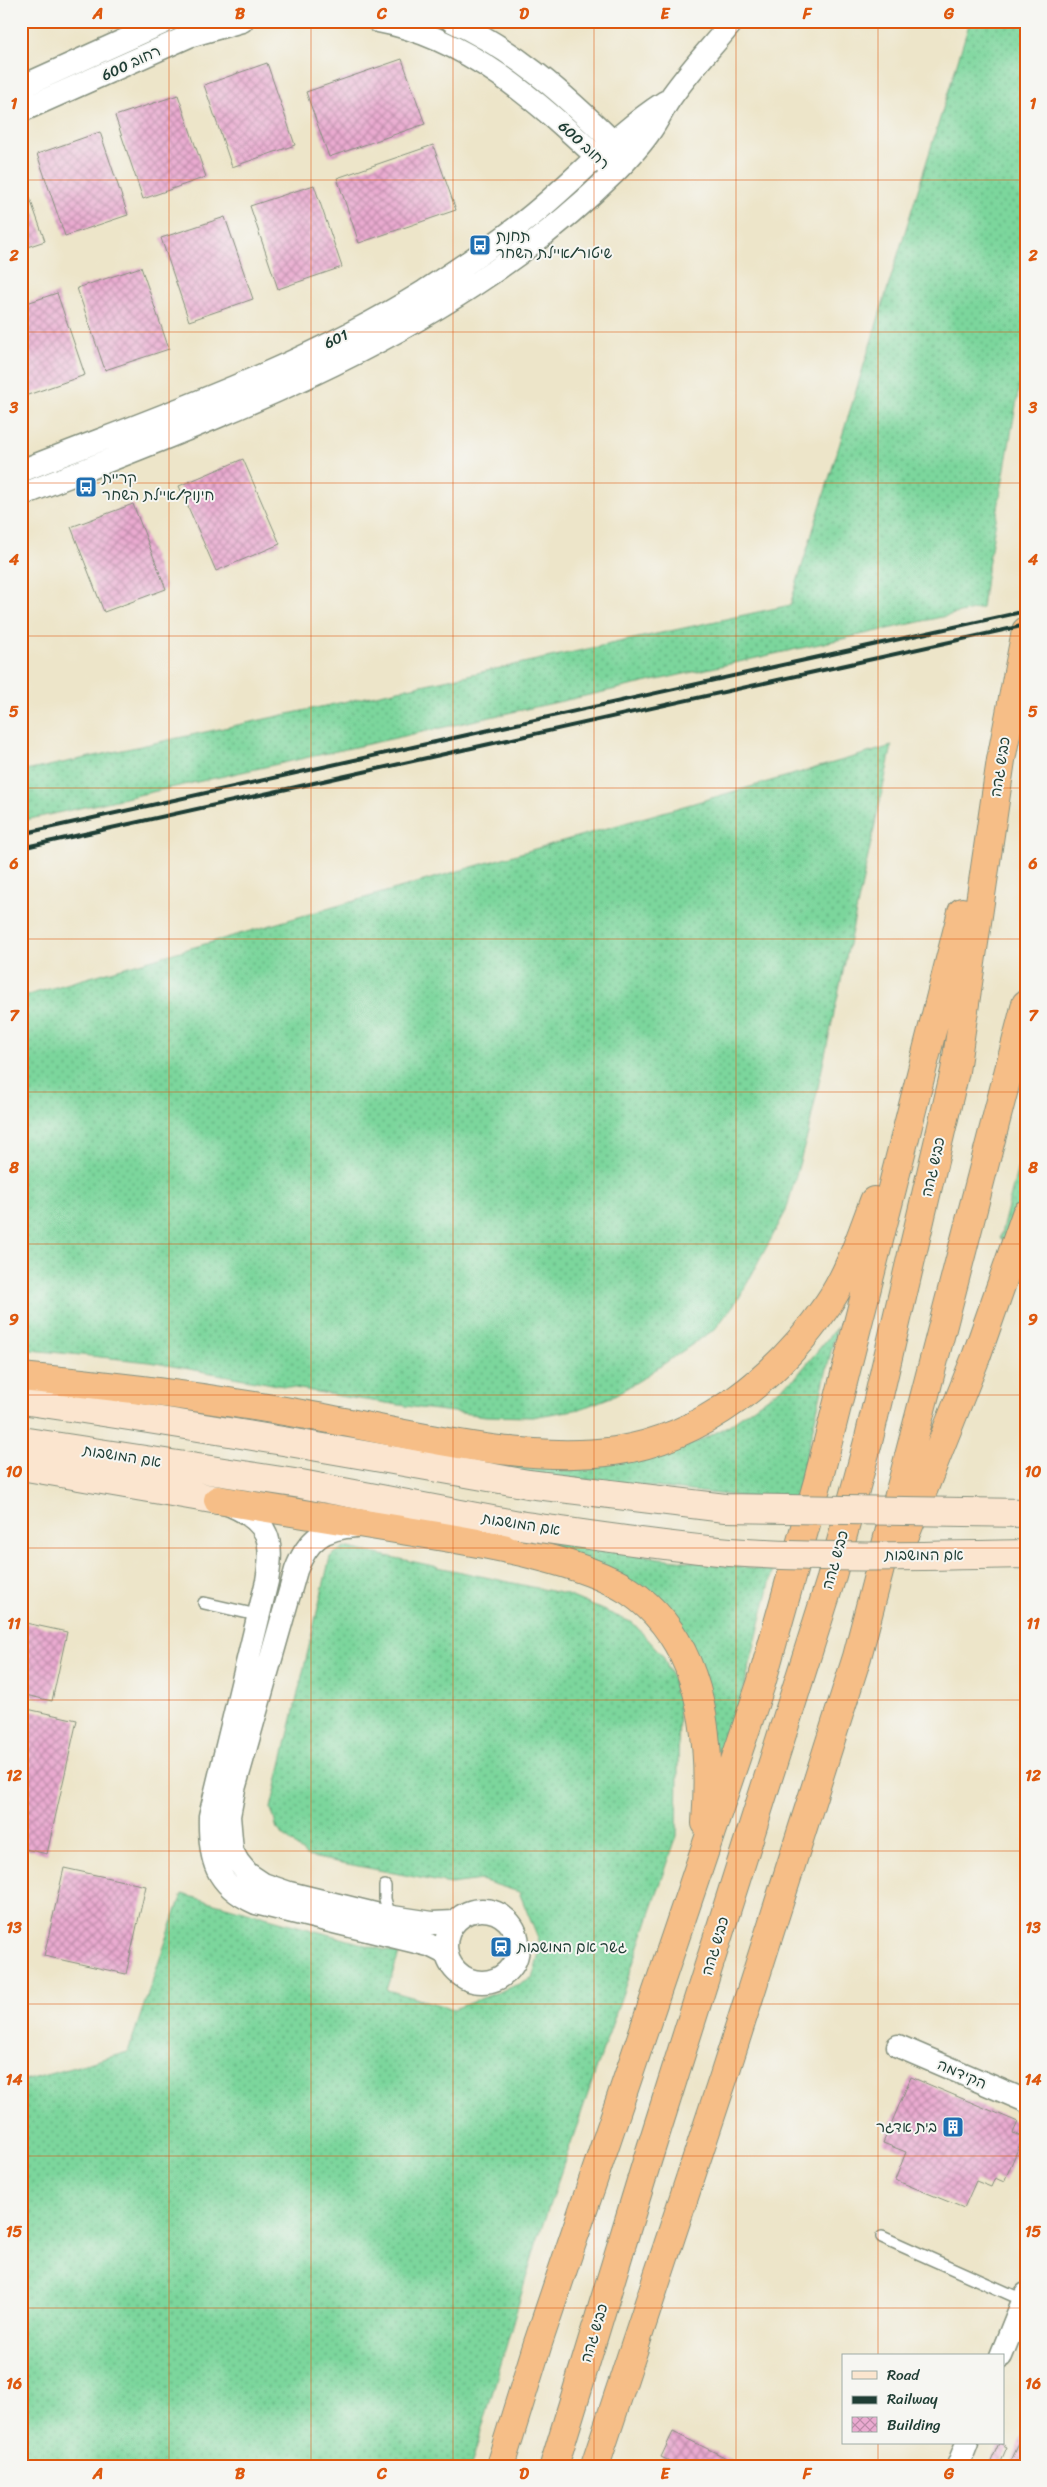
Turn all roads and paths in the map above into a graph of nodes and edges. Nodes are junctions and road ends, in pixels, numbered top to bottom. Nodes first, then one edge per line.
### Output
1 (167, 21) edge
2 (242, 21) edge
3 (378, 21) edge
4 (452, 21) edge
5 (733, 21) edge
6 (21, 87) edge
7 (670, 98) junction
8 (581, 111) junction
9 (21, 112) edge
10 (638, 119) junction
11 (566, 128) junction
12 (606, 150) junction
13 (614, 172) junction
14 (569, 182) junction
15 (21, 471) edge
16 (21, 495) edge
17 (1026, 631) edge
18 (1000, 760) junction
19 (1026, 1004) edge
20 (926, 1062) junction
21 (1026, 1214) edge
22 (21, 1377) edge
23 (21, 1400) edge
24 (21, 1441) edge
25 (21, 1466) edge
26 (218, 1500) junction
27 (1026, 1513) edge
28 (372, 1525) junction
29 (1026, 1554) edge
30 (204, 1603) dead end
31 (283, 1615) junction
32 (258, 1616) junction
33 (857, 1658) junction
34 (702, 1855) junction
35 (385, 1886) dead end
36 (390, 1917) junction
37 (455, 1922) junction
38 (447, 1954) junction
39 (898, 2046) dead end
40 (1026, 2102) edge
41 (882, 2237) dead end
42 (1024, 2297) edge
43 (1002, 2354) edge
44 (967, 2444) edge
45 (500, 2466) edge
46 (554, 2466) edge
47 (595, 2466) edge
48 (958, 2466) edge

1 - 6 street, רחוב 600
2 - 9 street, רחוב 600
3 - 11 street, רחוב 600
4 - 8 street, רחוב 600
5 - 7 street
7 - 10 street, 601
7 - 13 street, 601
8 - 10 street
8 - 12 street, רחוב 600
10 - 12 street, 601
11 - 12 street, רחוב 600
11 - 14 street
12 - 13 street, רחוב 600
12 - 14 street, 601
13 - 16 street, 601
14 - 15 street, 601
17 - 18 highway, כביש גהה
18 - 20 highway
18 - 46 highway, כביש גהה
19 - 33 highway
20 - 22 highway
20 - 34 highway
21 - 33 highway
23 - 27 main road, bridge
24 - 29 main road, אם המושבות, bridge
25 - 26 main road
26 - 28 highway
26 - 32 street
28 - 31 street
28 - 34 highway
30 - 32 lane
31 - 32 lane
31 - 36 street
32 - 38 street
33 - 47 highway
34 - 45 highway
35 - 36 lane
36 - 37 street
37 - 38 street
37 - 38 street
39 - 40 street, הקידמה
41 - 42 lane
42 - 43 street
44 - 48 street

